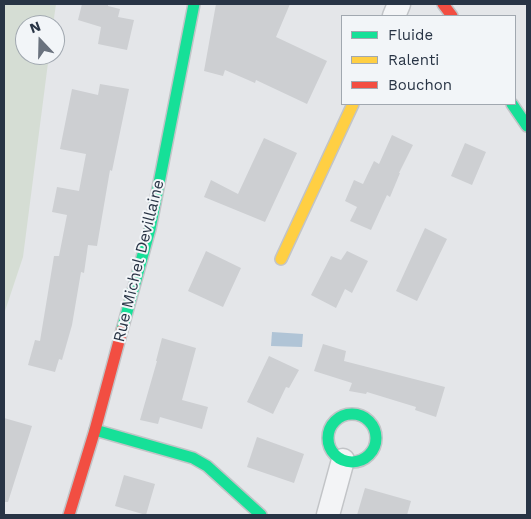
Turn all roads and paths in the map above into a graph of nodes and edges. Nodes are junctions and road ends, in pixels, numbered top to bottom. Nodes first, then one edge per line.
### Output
1 (194, 4) edge
2 (353, 105) edge
3 (513, 105) edge
4 (527, 126) edge
5 (281, 259) dead end
6 (95, 430) junction
7 (343, 460) junction
8 (69, 515) edge
9 (262, 515) edge
10 (328, 515) edge

1 - 6 street, Rue Michel Devillaine
2 - 5 street
3 - 4 street
6 - 8 street, Rue Michel Devillaine
6 - 9 street
7 - 7 street
7 - 10 street

